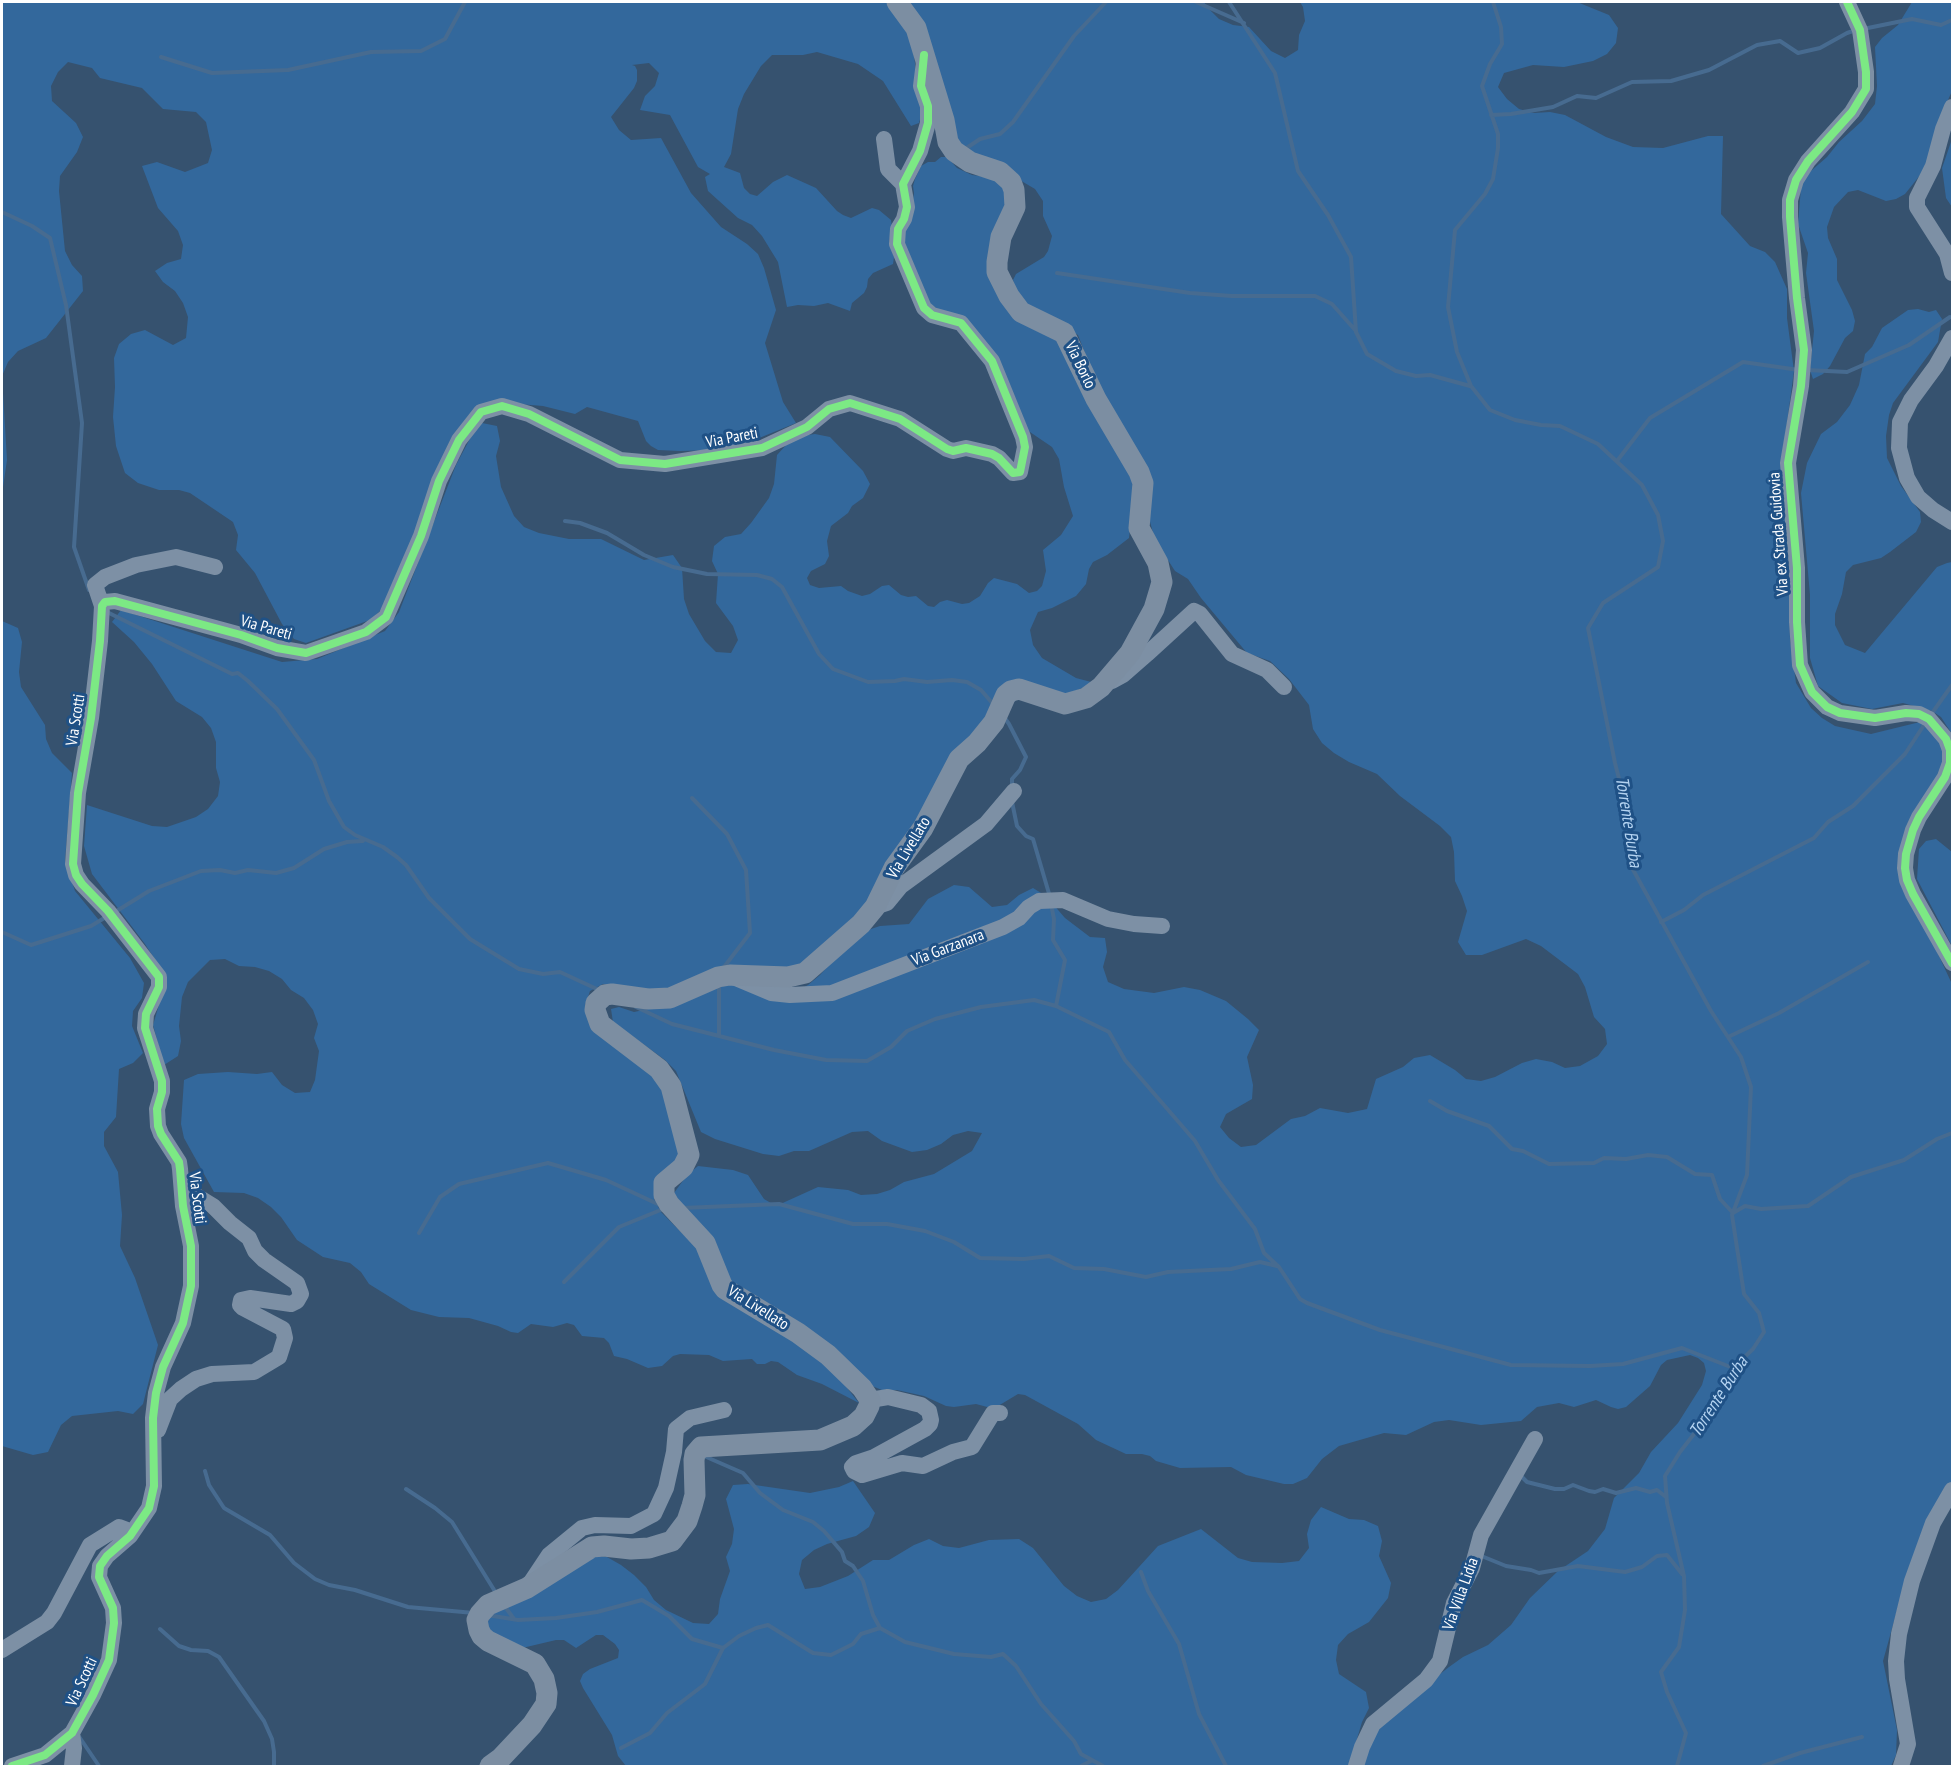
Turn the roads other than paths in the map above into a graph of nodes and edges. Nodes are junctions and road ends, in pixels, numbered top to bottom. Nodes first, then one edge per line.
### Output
1 (897, 2) edge
2 (1847, 2) edge
3 (924, 55) junction
4 (1953, 107) edge
5 (884, 138) dead end
6 (903, 184) junction
7 (1953, 273) edge
8 (1953, 338) edge
9 (1953, 522) edge
10 (215, 567) dead end
11 (1162, 582) joint
12 (104, 604) junction
13 (1101, 687) junction
14 (1284, 687) dead end
15 (1014, 791) dead end
16 (875, 907) junction
17 (1162, 926) dead end
18 (1953, 963) edge
19 (730, 975) junction
20 (182, 1187) junction
21 (870, 1400) junction
22 (724, 1410) dead end
23 (1000, 1413) dead end
24 (1535, 1438) dead end
25 (153, 1448) junction
26 (1953, 1490) edge
27 (130, 1536) junction
28 (527, 1588) junction
29 (2, 1650) edge
30 (72, 1733) junction
31 (12, 1767) edge
32 (72, 1767) edge
33 (490, 1767) edge
34 (1356, 1767) edge
35 (1901, 1767) edge

1 - 3 main road, Via Borlo
2 - 18 street, Via ex Strada Guidovia
3 - 6 street
3 - 11 main road, Via Borlo
4 - 7 street
5 - 6 street
6 - 12 street, Via Pareti
8 - 9 street
10 - 12 street, Via Scotti
11 - 13 main road, Via Livellato
12 - 20 street, Via Scotti
13 - 14 street
13 - 16 main road, Via Livellato
15 - 16 street
16 - 19 main road, Via Livellato
17 - 19 street, Via Garzanara
19 - 21 main road, Via Livellato
20 - 25 street, Via Scotti
20 - 25 street
21 - 23 street
21 - 28 main road
22 - 28 street
24 - 34 street, Via Villa Lidia
25 - 27 street, Via Scotti
26 - 35 street
27 - 29 street
27 - 30 street, Via Scotti
28 - 33 main road
30 - 31 street
30 - 32 street

